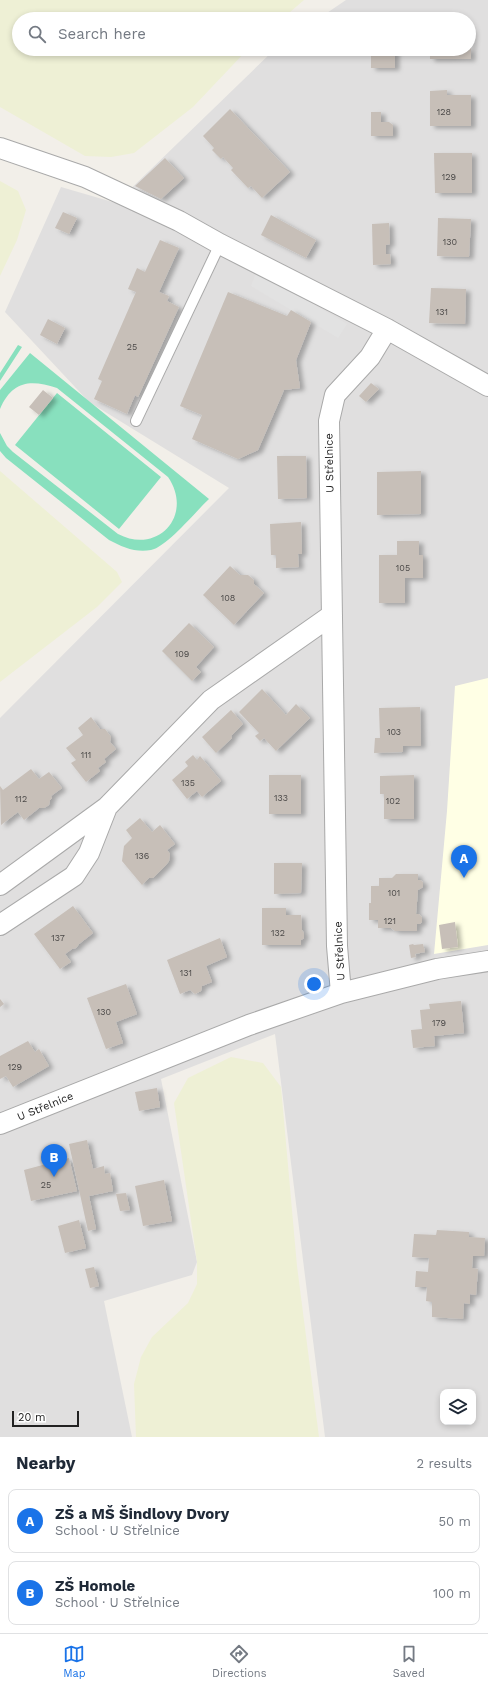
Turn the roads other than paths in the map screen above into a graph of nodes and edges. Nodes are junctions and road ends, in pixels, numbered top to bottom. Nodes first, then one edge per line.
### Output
1 (0, 148) edge
2 (220, 244) junction
3 (387, 329) junction
4 (488, 386) edge
5 (136, 421) dead end
6 (332, 615) junction
7 (107, 807) junction
8 (0, 885) edge
9 (0, 925) edge
10 (488, 961) edge
11 (341, 993) junction
12 (0, 1124) edge

1 - 2 street
2 - 3 street
2 - 5 lane
3 - 4 street
3 - 6 street, U Střelnice
6 - 7 street
6 - 11 street, U Střelnice
7 - 8 street
7 - 9 street
10 - 11 street
11 - 12 street, U Střelnice

